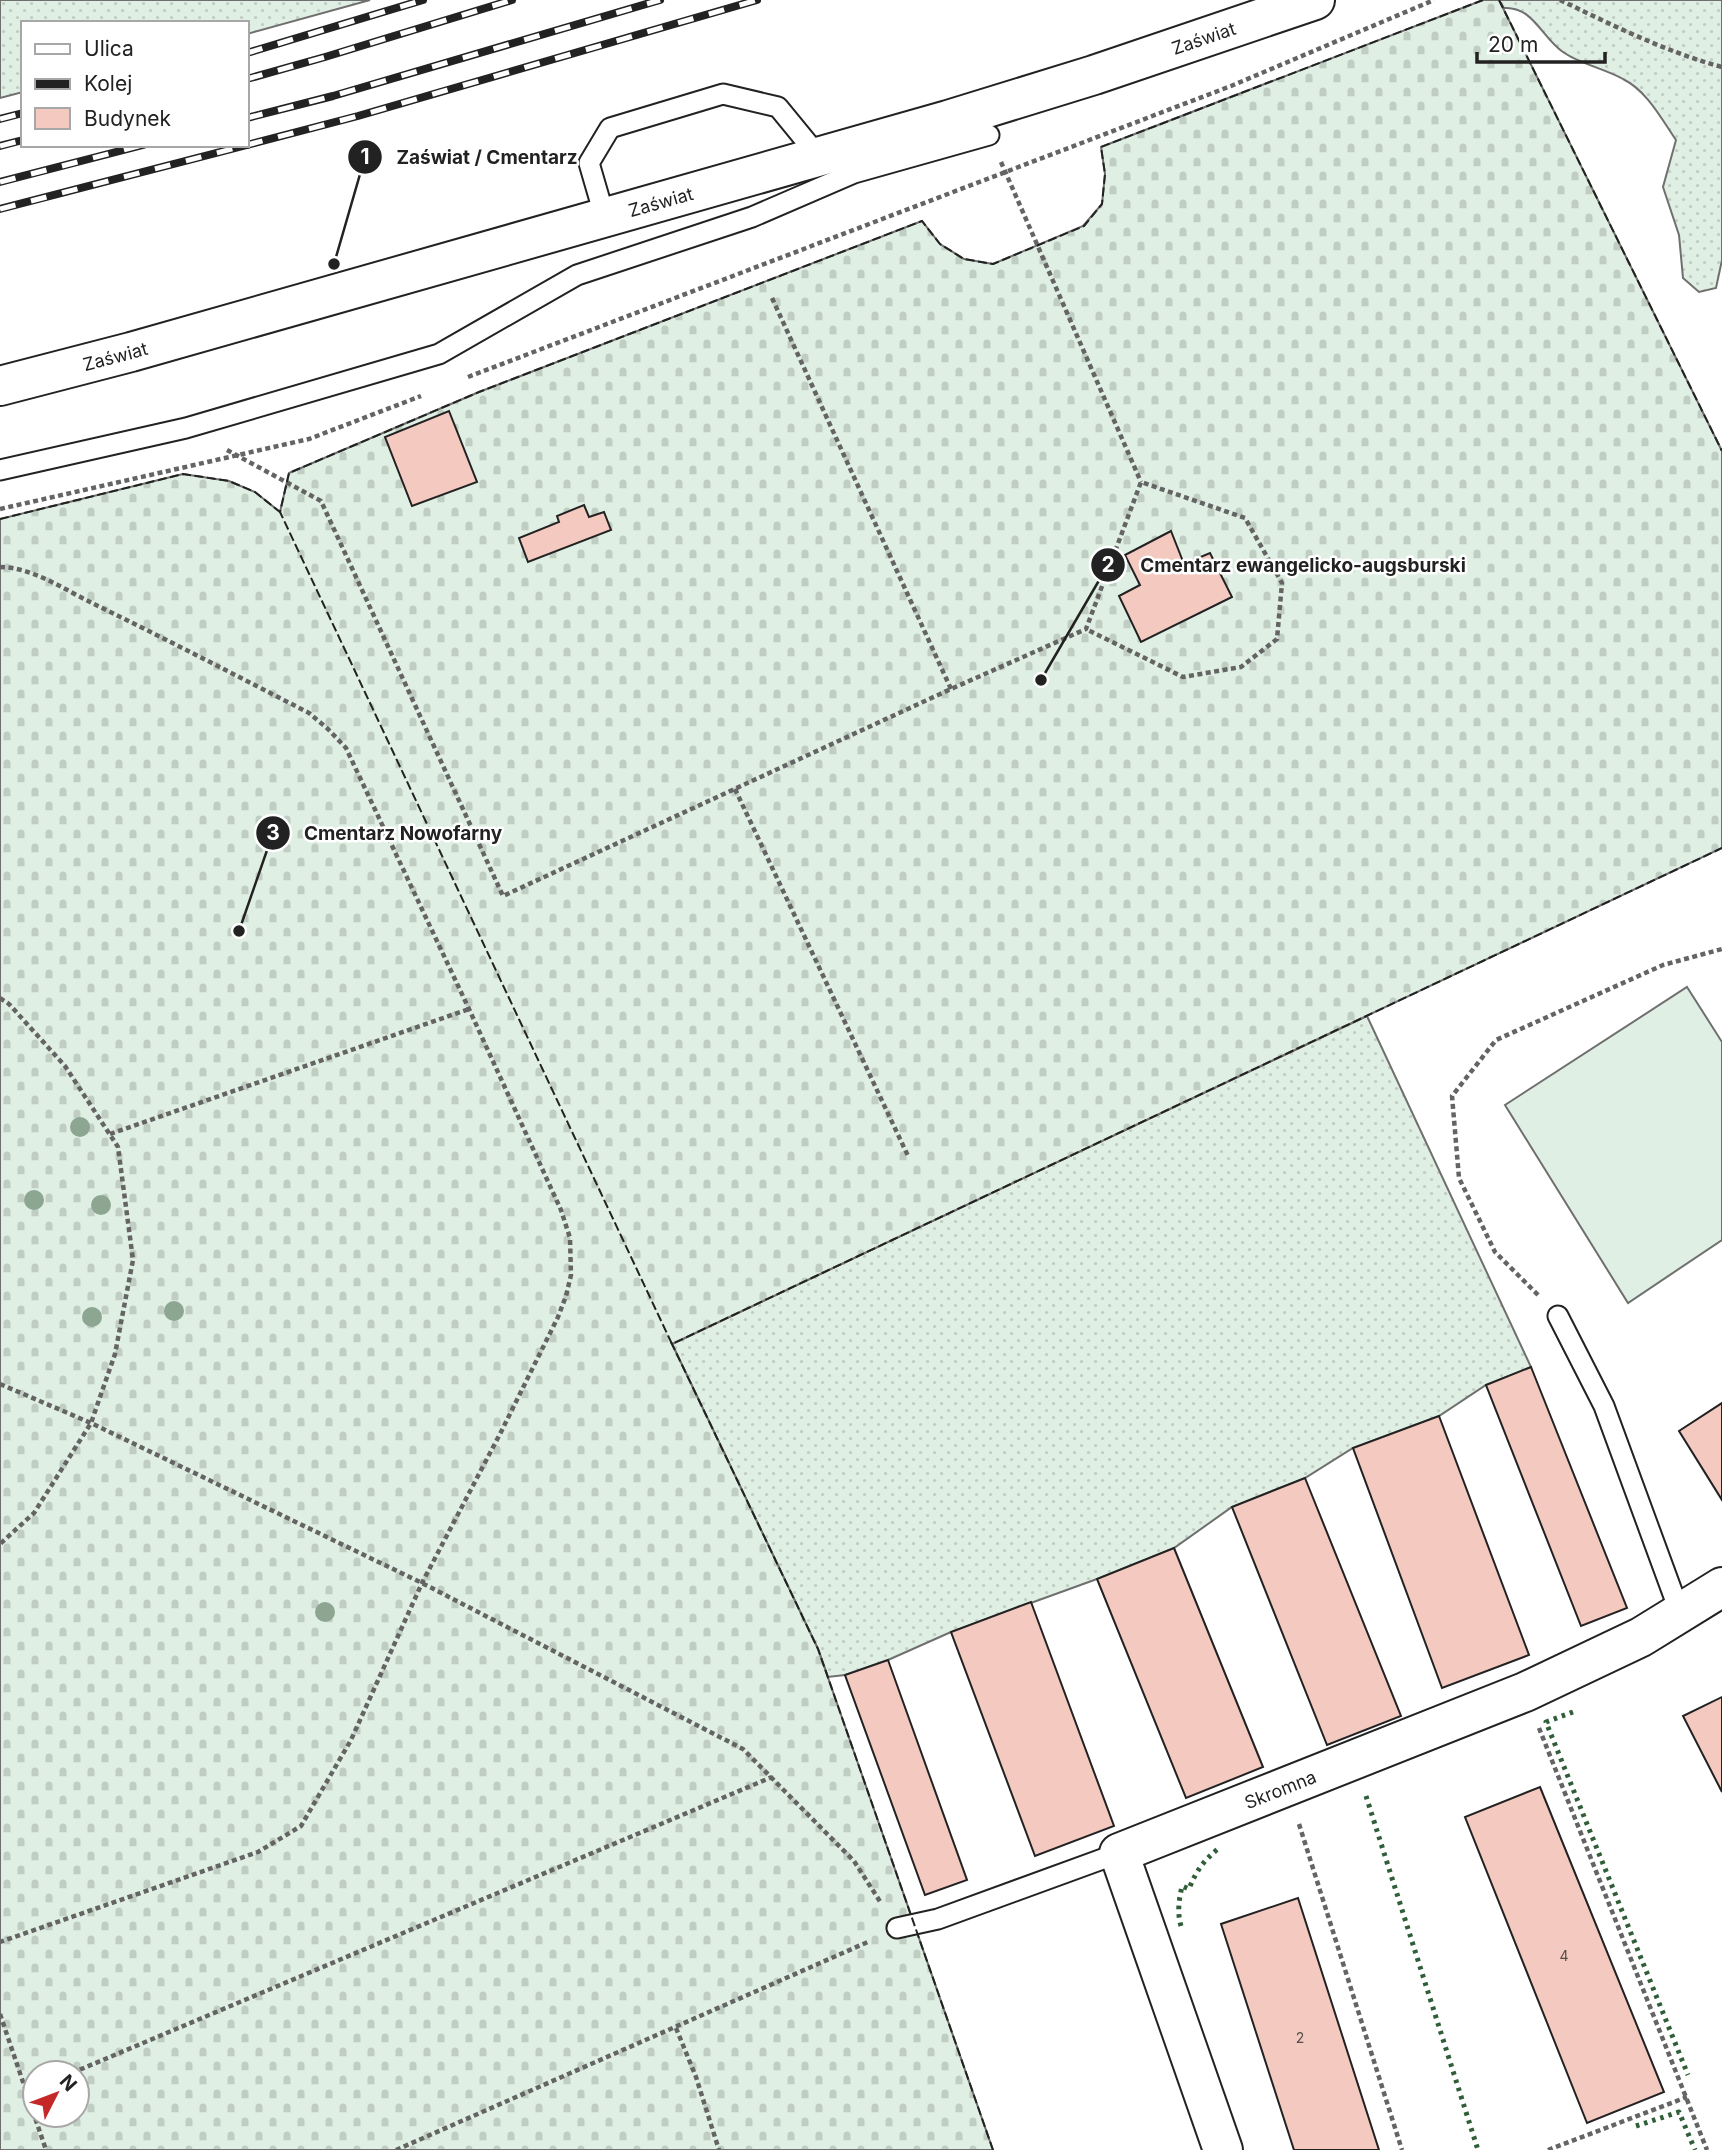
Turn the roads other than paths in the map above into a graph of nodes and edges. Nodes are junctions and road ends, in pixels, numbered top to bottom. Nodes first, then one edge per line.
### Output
1 (1315, 0) edge
2 (989, 135) road end
3 (819, 157) junction
4 (605, 218) junction
5 (0, 386) edge
6 (0, 470) edge
7 (1558, 1316) road end
8 (1722, 1587) edge
9 (1680, 1613) junction
10 (1119, 1853) junction
11 (897, 1928) road end
12 (1223, 2150) edge

1 - 3 street, Zaświat
2 - 6 lane
3 - 4 street, Zaświat
3 - 4 lane
4 - 5 street, Zaświat
7 - 9 lane
8 - 9 street, Skromna
9 - 10 street, Skromna
10 - 11 lane
10 - 12 street

